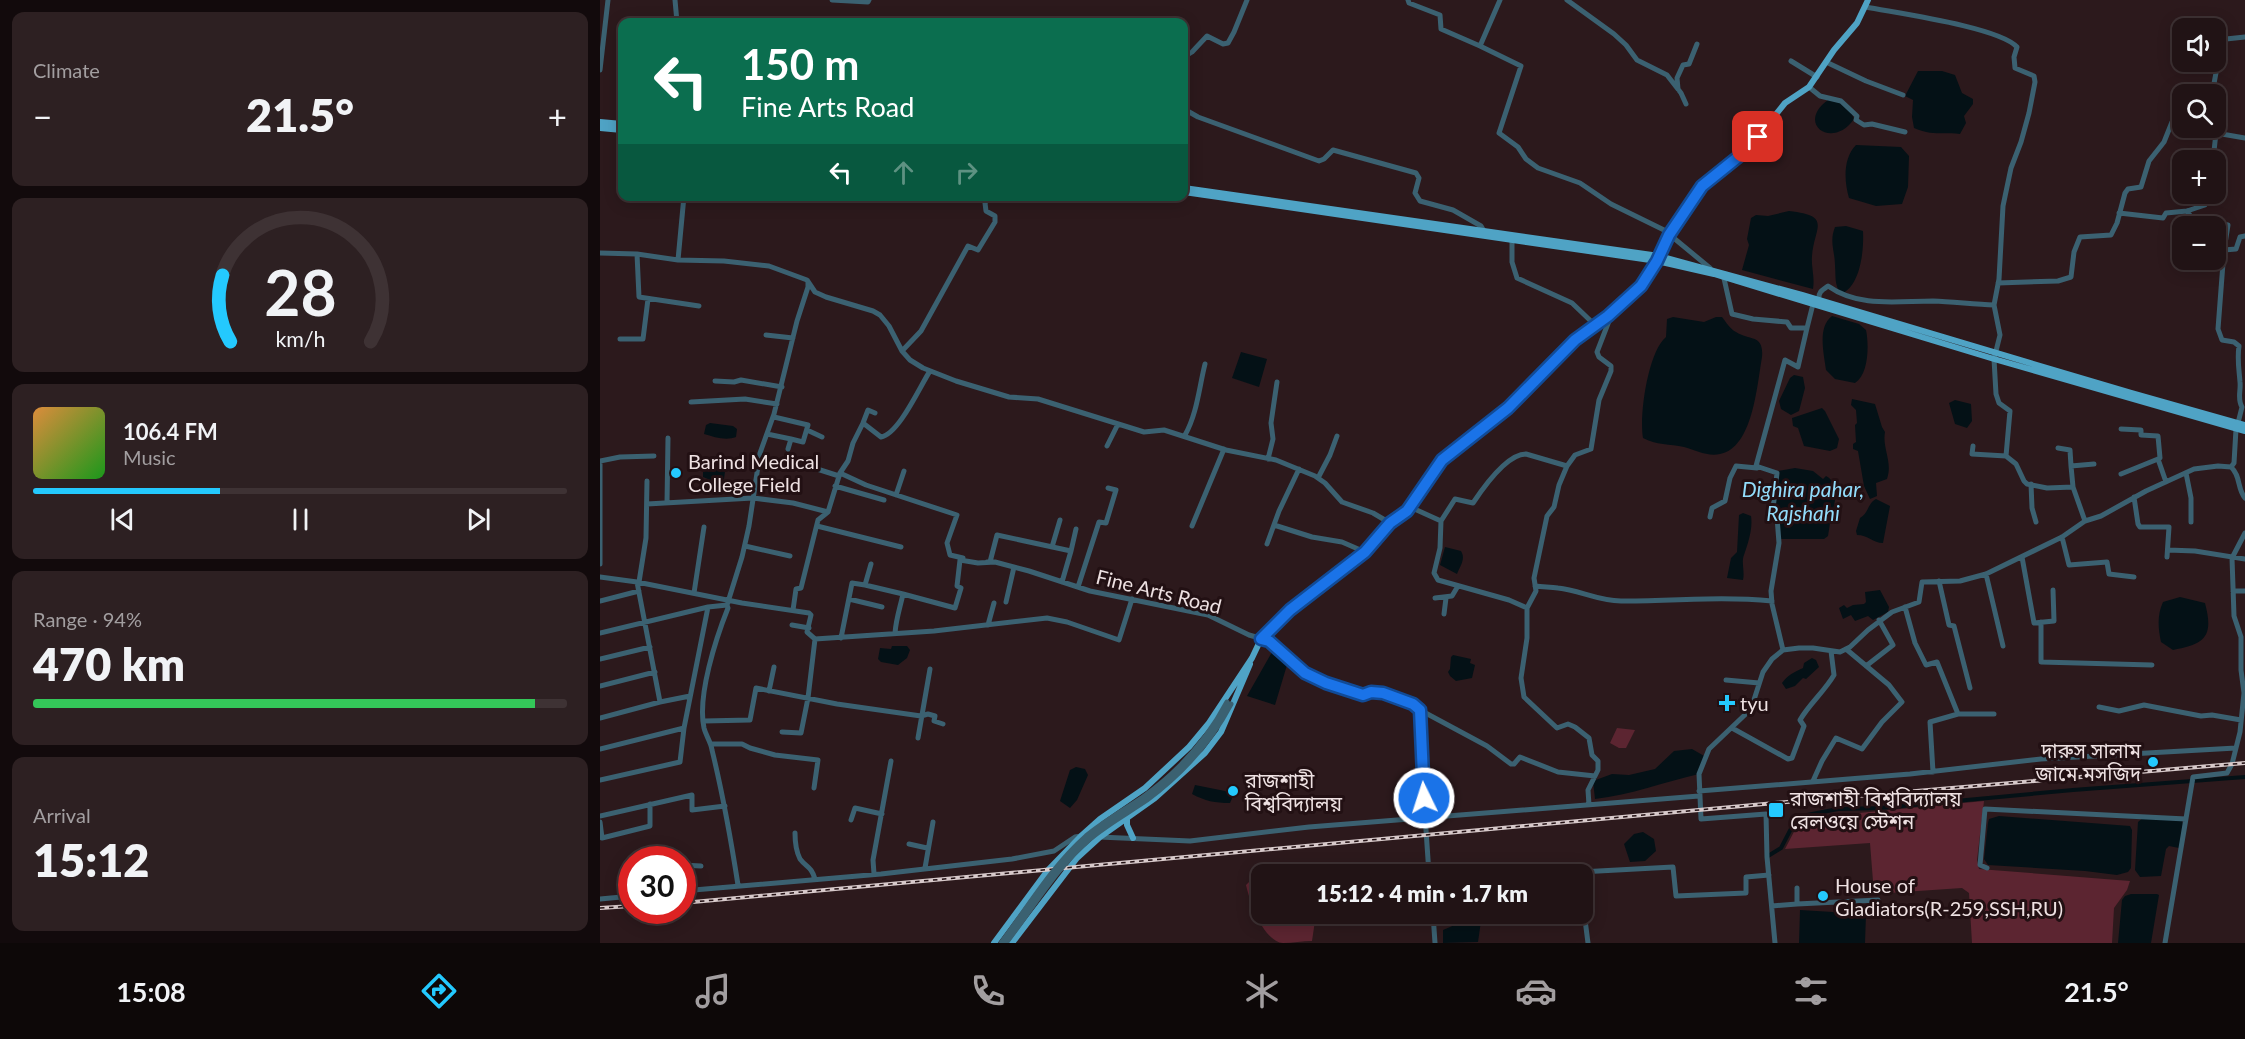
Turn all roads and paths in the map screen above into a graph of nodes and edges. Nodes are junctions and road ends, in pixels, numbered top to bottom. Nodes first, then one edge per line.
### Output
1 (608, 0) edge
2 (675, 0) edge
3 (832, 0) edge
4 (869, 0) edge
5 (1247, 0) edge
6 (1408, 0) edge
7 (1500, 0) edge
8 (1567, 0) edge
9 (1867, 3) edge
10 (677, 18) edge
11 (2245, 37) edge
12 (1696, 44) dead end
13 (1480, 46) junction
14 (1188, 54) edge
15 (1791, 61) dead end
16 (1826, 62) junction
17 (600, 70) edge
18 (1817, 76) junction
19 (2214, 84) edge
20 (1809, 87) junction
21 (1678, 89) junction
22 (1903, 95) dead end
23 (1686, 104) dead end
24 (1188, 111) edge
25 (600, 122) edge
26 (2172, 122) edge
27 (618, 124) edge
28 (600, 128) edge
29 (618, 130) edge
30 (1905, 132) dead end
31 (2226, 135) edge
32 (2245, 138) edge
33 (1188, 191) edge
34 (1188, 191) edge
35 (684, 201) edge
36 (986, 201) edge
37 (2205, 204) edge
38 (2187, 211) junction
39 (2119, 213) junction
40 (2190, 216) edge
41 (1484, 231) junction
42 (1669, 235) junction
43 (2245, 236) edge
44 (1512, 238) junction
45 (2226, 250) edge
46 (600, 253) edge
47 (638, 254) junction
48 (1658, 259) junction
49 (678, 260) junction
50 (1710, 268) junction
51 (2222, 270) edge
52 (1723, 275) junction
53 (1827, 278) dead end
54 (807, 280) junction
55 (1998, 283) junction
56 (1828, 286) junction
57 (648, 299) junction
58 (1816, 302) junction
59 (1994, 305) junction
60 (699, 306) dead end
61 (1608, 316) junction
62 (1595, 325) junction
63 (1807, 328) junction
64 (766, 335) dead end
65 (793, 338) junction
66 (620, 339) dead end
67 (902, 351) junction
68 (1995, 356) junction
69 (1205, 364) dead end
70 (930, 371) junction
71 (715, 381) dead end
72 (1277, 382) dead end
73 (782, 387) junction
74 (691, 402) dead end
75 (777, 404) junction
76 (875, 412) dead end
77 (774, 417) junction
78 (863, 423) junction
79 (1118, 424) junction
80 (2240, 426) edge
81 (2121, 429) dead end
82 (807, 430) junction
83 (2245, 431) edge
84 (767, 434) junction
85 (1185, 435) junction
86 (1337, 436) dead end
87 (822, 437) dead end
88 (668, 438) dead end
89 (791, 439) junction
90 (1107, 446) dead end
91 (1972, 446) dead end
92 (2058, 448) dead end
93 (788, 449) dead end
94 (1224, 449) junction
95 (654, 456) dead end
96 (2006, 456) junction
97 (1268, 459) junction
98 (2158, 459) junction
99 (600, 463) edge
100 (2094, 464) dead end
101 (1567, 466) junction
102 (2071, 466) junction
103 (2231, 467) junction
104 (814, 468) dead end
105 (1757, 468) junction
106 (1299, 469) junction
107 (904, 471) dead end
108 (2186, 473) junction
109 (601, 474) edge
110 (840, 474) junction
111 (2121, 474) dead end
112 (1318, 478) junction
113 (647, 481) dead end
114 (2166, 482) junction
115 (2031, 484) junction
116 (835, 486) junction
117 (2073, 487) junction
118 (1108, 488) dead end
119 (896, 495) junction
120 (2134, 497) junction
121 (753, 498) junction
122 (2245, 498) edge
123 (884, 500) dead end
124 (667, 503) junction
125 (647, 504) junction
126 (1410, 507) junction
127 (828, 513) junction
128 (1710, 517) dead end
129 (1060, 520) dead end
130 (1441, 521) junction
131 (2085, 521) junction
132 (2036, 522) dead end
133 (2191, 522) dead end
134 (1390, 523) junction
135 (1274, 525) junction
136 (817, 526) junction
137 (1192, 526) dead end
138 (704, 527) dead end
139 (1076, 529) dead end
140 (2245, 533) edge
141 (2062, 537) junction
142 (1267, 544) dead end
143 (745, 546) junction
144 (901, 547) dead end
145 (1052, 547) junction
146 (2168, 550) junction
147 (1071, 551) junction
148 (1365, 552) junction
149 (790, 556) dead end
150 (2022, 557) junction
151 (2167, 557) dead end
152 (2232, 558) junction
153 (2245, 559) edge
154 (990, 562) junction
155 (982, 563) junction
156 (600, 564) edge
157 (871, 564) dead end
158 (1014, 567) junction
159 (1986, 574) junction
160 (600, 577) edge
161 (2134, 577) dead end
162 (1939, 581) junction
163 (638, 582) junction
164 (1062, 582) junction
165 (865, 585) junction
166 (1458, 586) junction
167 (1535, 586) junction
168 (1078, 587) junction
169 (2053, 590) dead end
170 (639, 591) junction
171 (2233, 591) junction
172 (2245, 591) edge
173 (694, 593) junction
174 (903, 594) junction
175 (1435, 598) dead end
176 (1446, 598) junction
177 (849, 599) junction
178 (1132, 599) junction
179 (600, 600) edge
180 (728, 602) junction
181 (1006, 602) dead end
182 (1772, 602) junction
183 (994, 603) dead end
184 (708, 607) junction
185 (882, 607) dead end
186 (1905, 607) junction
187 (1527, 608) junction
188 (793, 610) junction
189 (1444, 614) dead end
190 (1879, 620) junction
191 (646, 621) junction
192 (2041, 622) junction
193 (792, 625) dead end
194 (988, 625) junction
195 (808, 628) junction
196 (2243, 631) edge
197 (600, 633) edge
198 (895, 633) junction
199 (841, 638) junction
200 (815, 639) junction
201 (1261, 639) junction
202 (2003, 646) dead end
203 (650, 647) junction
204 (1846, 649) junction
205 (1783, 650) junction
206 (1831, 651) junction
207 (1252, 658) junction
208 (600, 659) edge
209 (2152, 665) dead end
210 (1866, 666) junction
211 (774, 667) dead end
212 (930, 669) dead end
213 (655, 672) junction
214 (1726, 680) dead end
215 (1759, 683) junction
216 (600, 686) edge
217 (1233, 687) junction
218 (1970, 688) dead end
219 (769, 691) junction
220 (1239, 692) junction
221 (690, 696) junction
222 (808, 698) junction
223 (660, 702) junction
224 (1229, 703) junction
225 (2099, 707) dead end
226 (1420, 710) junction
227 (1958, 714) junction
228 (1994, 714) dead end
229 (922, 716) junction
230 (600, 718) edge
231 (2241, 720) junction
232 (704, 721) junction
233 (943, 724) dead end
234 (684, 728) junction
235 (1732, 728) junction
236 (782, 732) dead end
237 (918, 738) dead end
238 (711, 744) junction
239 (2236, 748) junction
240 (600, 749) edge
241 (891, 761) dead end
242 (1933, 772) junction
243 (1595, 776) junction
244 (1410, 777) dead end
245 (1422, 777) junction
246 (600, 780) edge
247 (1813, 781) junction
248 (814, 788) dead end
249 (1699, 793) junction
250 (650, 804) junction
251 (1589, 805) junction
252 (725, 806) junction
253 (882, 814) junction
254 (600, 816) edge
255 (1128, 816) junction
256 (1425, 818) junction
257 (2186, 819) junction
258 (851, 820) dead end
259 (600, 822) edge
260 (933, 822) dead end
261 (795, 833) dead end
262 (1081, 836) junction
263 (1100, 837) junction
264 (1133, 838) junction
265 (909, 843) dead end
266 (927, 848) junction
267 (1428, 864) edge
268 (696, 866) edge
269 (701, 866) dead end
270 (925, 868) junction
271 (1987, 868) dead end
272 (1593, 871) edge
273 (874, 874) junction
274 (1769, 875) junction
275 (814, 879) junction
276 (738, 885) junction
277 (1797, 888) dead end
278 (696, 890) edge
279 (618, 897) edge
280 (600, 899) edge
281 (1878, 900) dead end
282 (1797, 904) junction
283 (1772, 906) junction
284 (1433, 924) edge
285 (1586, 924) edge
286 (994, 943) edge
287 (1000, 943) edge
288 (1006, 943) edge
289 (1012, 943) edge
290 (1435, 943) edge
291 (1588, 943) edge
292 (1776, 943) edge
293 (2165, 943) edge

1 - 17 street
2 - 10 street
3 - 4 street
5 - 14 street
6 - 13 street
7 - 13 street
8 - 21 street
9 - 16 main road
9 - 55 street
11 - 19 street
12 - 21 street
13 - 42 street
15 - 18 street
16 - 18 main road
16 - 22 street
18 - 20 main road
20 - 30 street
20 - 42 main road
21 - 23 street
24 - 41 street
25 - 27 main road
26 - 39 street
28 - 29 main road
31 - 32 street
33 - 41 main road
34 - 44 main road
35 - 49 street
36 - 67 street
37 - 38 street
38 - 39 street
38 - 40 street
39 - 55 street
41 - 44 main road
42 - 48 main road
42 - 50 street
43 - 45 street
44 - 48 main road
44 - 62 street
46 - 47 street
47 - 49 street
47 - 57 street
48 - 50 main road
48 - 52 main road
48 - 61 main road
49 - 54 street
50 - 52 main road
51 - 80 street
52 - 58 main road
52 - 63 street
53 - 56 street
54 - 65 street
54 - 67 street
55 - 59 street
56 - 58 street
56 - 59 street
57 - 60 street
57 - 66 street
58 - 63 street
58 - 68 main road
59 - 68 street
61 - 62 main road
61 - 101 street
62 - 126 main road
63 - 105 street
64 - 65 street
65 - 73 street
67 - 70 street
68 - 80 main road
68 - 96 street
69 - 85 street
70 - 78 street
70 - 79 street
71 - 73 street
72 - 97 street
73 - 75 street
74 - 75 street
75 - 77 street
76 - 78 street
77 - 82 street
77 - 84 street
78 - 110 street
79 - 85 street
79 - 90 street
80 - 83 main road
80 - 103 street
81 - 98 street
82 - 87 street
82 - 89 street
84 - 89 street
84 - 121 street
85 - 94 street
86 - 112 street
88 - 124 street
89 - 93 street
91 - 96 street
92 - 102 street
94 - 97 street
94 - 137 street
95 - 99 street
96 - 115 street
97 - 106 street
98 - 111 street
98 - 114 street
99 - 109 street
100 - 102 street
101 - 130 street
101 - 167 street
102 - 117 street
103 - 108 street
103 - 122 street
104 - 110 street
105 - 128 street
105 - 182 street
106 - 112 street
106 - 135 street
107 - 119 street
108 - 114 street
108 - 133 street
109 - 156 street
110 - 116 street
110 - 119 street
112 - 134 street
113 - 125 street
114 - 120 street
115 - 117 street
115 - 132 street
116 - 123 street
116 - 127 street
117 - 131 street
118 - 168 street
119 - 155 street
120 - 131 street
120 - 146 street
121 - 124 street
121 - 127 street
121 - 143 street
124 - 125 street
125 - 163 street
126 - 130 street
126 - 134 main road
127 - 136 street
129 - 145 street
130 - 166 street
131 - 141 street
134 - 148 main road
135 - 142 street
135 - 148 street
136 - 144 street
136 - 188 street
138 - 173 street
139 - 147 street
140 - 152 street
141 - 150 street
141 - 161 street
143 - 149 street
143 - 180 street
145 - 147 street
145 - 154 street
146 - 151 street
146 - 152 street
147 - 164 street
148 - 201 main road
150 - 159 street
150 - 192 street
152 - 153 street
152 - 171 street
154 - 155 street, Fine Arts Road
154 - 158 street, Fine Arts Road
155 - 174 street, Fine Arts Road
157 - 165 street
158 - 164 street, Fine Arts Road
158 - 181 street
159 - 162 street
159 - 202 street
160 - 163 street
162 - 186 street
162 - 218 street
163 - 170 street
163 - 173 street
164 - 168 street, Fine Arts Road
165 - 174 street
165 - 177 street
166 - 176 street
166 - 187 street
167 - 182 street
167 - 187 street
168 - 178 street, Fine Arts Road
169 - 192 street
170 - 179 street
170 - 191 street
171 - 172 street
171 - 196 street
173 - 180 street
174 - 198 street
175 - 176 street
176 - 189 street
177 - 185 street
177 - 199 street
178 - 194 street
178 - 201 street, Fine Arts Road
180 - 184 street
180 - 188 street
180 - 232 street
182 - 205 street
183 - 194 street
184 - 191 street
184 - 221 street
186 - 190 street
186 - 227 street
187 - 243 street
188 - 195 street
190 - 204 street
190 - 210 street
191 - 197 street
191 - 203 street
192 - 209 street
193 - 195 street
194 - 198 street
195 - 200 street
196 - 231 street
198 - 199 street
199 - 200 street
200 - 222 street
201 - 207 main road
201 - 226 street, Fine Arts Road
203 - 208 street
203 - 213 street
204 - 206 street
204 - 210 street
205 - 206 street
205 - 215 street
206 - 235 street
207 - 217 main road
207 - 220 main road
210 - 247 street
211 - 219 street
212 - 229 street
213 - 216 street
213 - 223 street
214 - 215 street
215 - 235 street
217 - 224 street
217 - 262 main road
219 - 222 street
219 - 232 street
220 - 224 street
220 - 255 main road
221 - 223 street
221 - 234 street
222 - 229 street
222 - 236 street
223 - 230 street
224 - 287 street, bridge
224 - 288 street, bridge
225 - 231 street
226 - 243 street, Fine Arts Road
226 - 245 street
227 - 228 street
227 - 242 street
229 - 233 street
229 - 237 street
231 - 239 street
232 - 238 street
234 - 240 street
234 - 246 street
235 - 249 street
238 - 248 street
238 - 252 street
239 - 242 street
239 - 257 street
241 - 253 street
242 - 247 street
243 - 251 street
244 - 245 street
245 - 256 street
247 - 249 street
249 - 251 street
249 - 274 street
250 - 252 street
250 - 254 street
250 - 259 street
251 - 256 street
252 - 276 street
253 - 258 street
253 - 273 street
255 - 263 main road
255 - 264 main road
256 - 264 street
256 - 267 street
257 - 271 street
257 - 293 street
260 - 266 street
261 - 275 street
262 - 263 street
262 - 270 street
262 - 286 main road
263 - 264 street
263 - 289 main road
265 - 266 street
266 - 270 street
268 - 269 street
270 - 273 street
272 - 274 street
273 - 275 street
274 - 283 street
275 - 276 street
276 - 278 street
277 - 282 street
279 - 280 street
281 - 282 street
282 - 283 street
283 - 292 street
284 - 290 street
285 - 291 street

